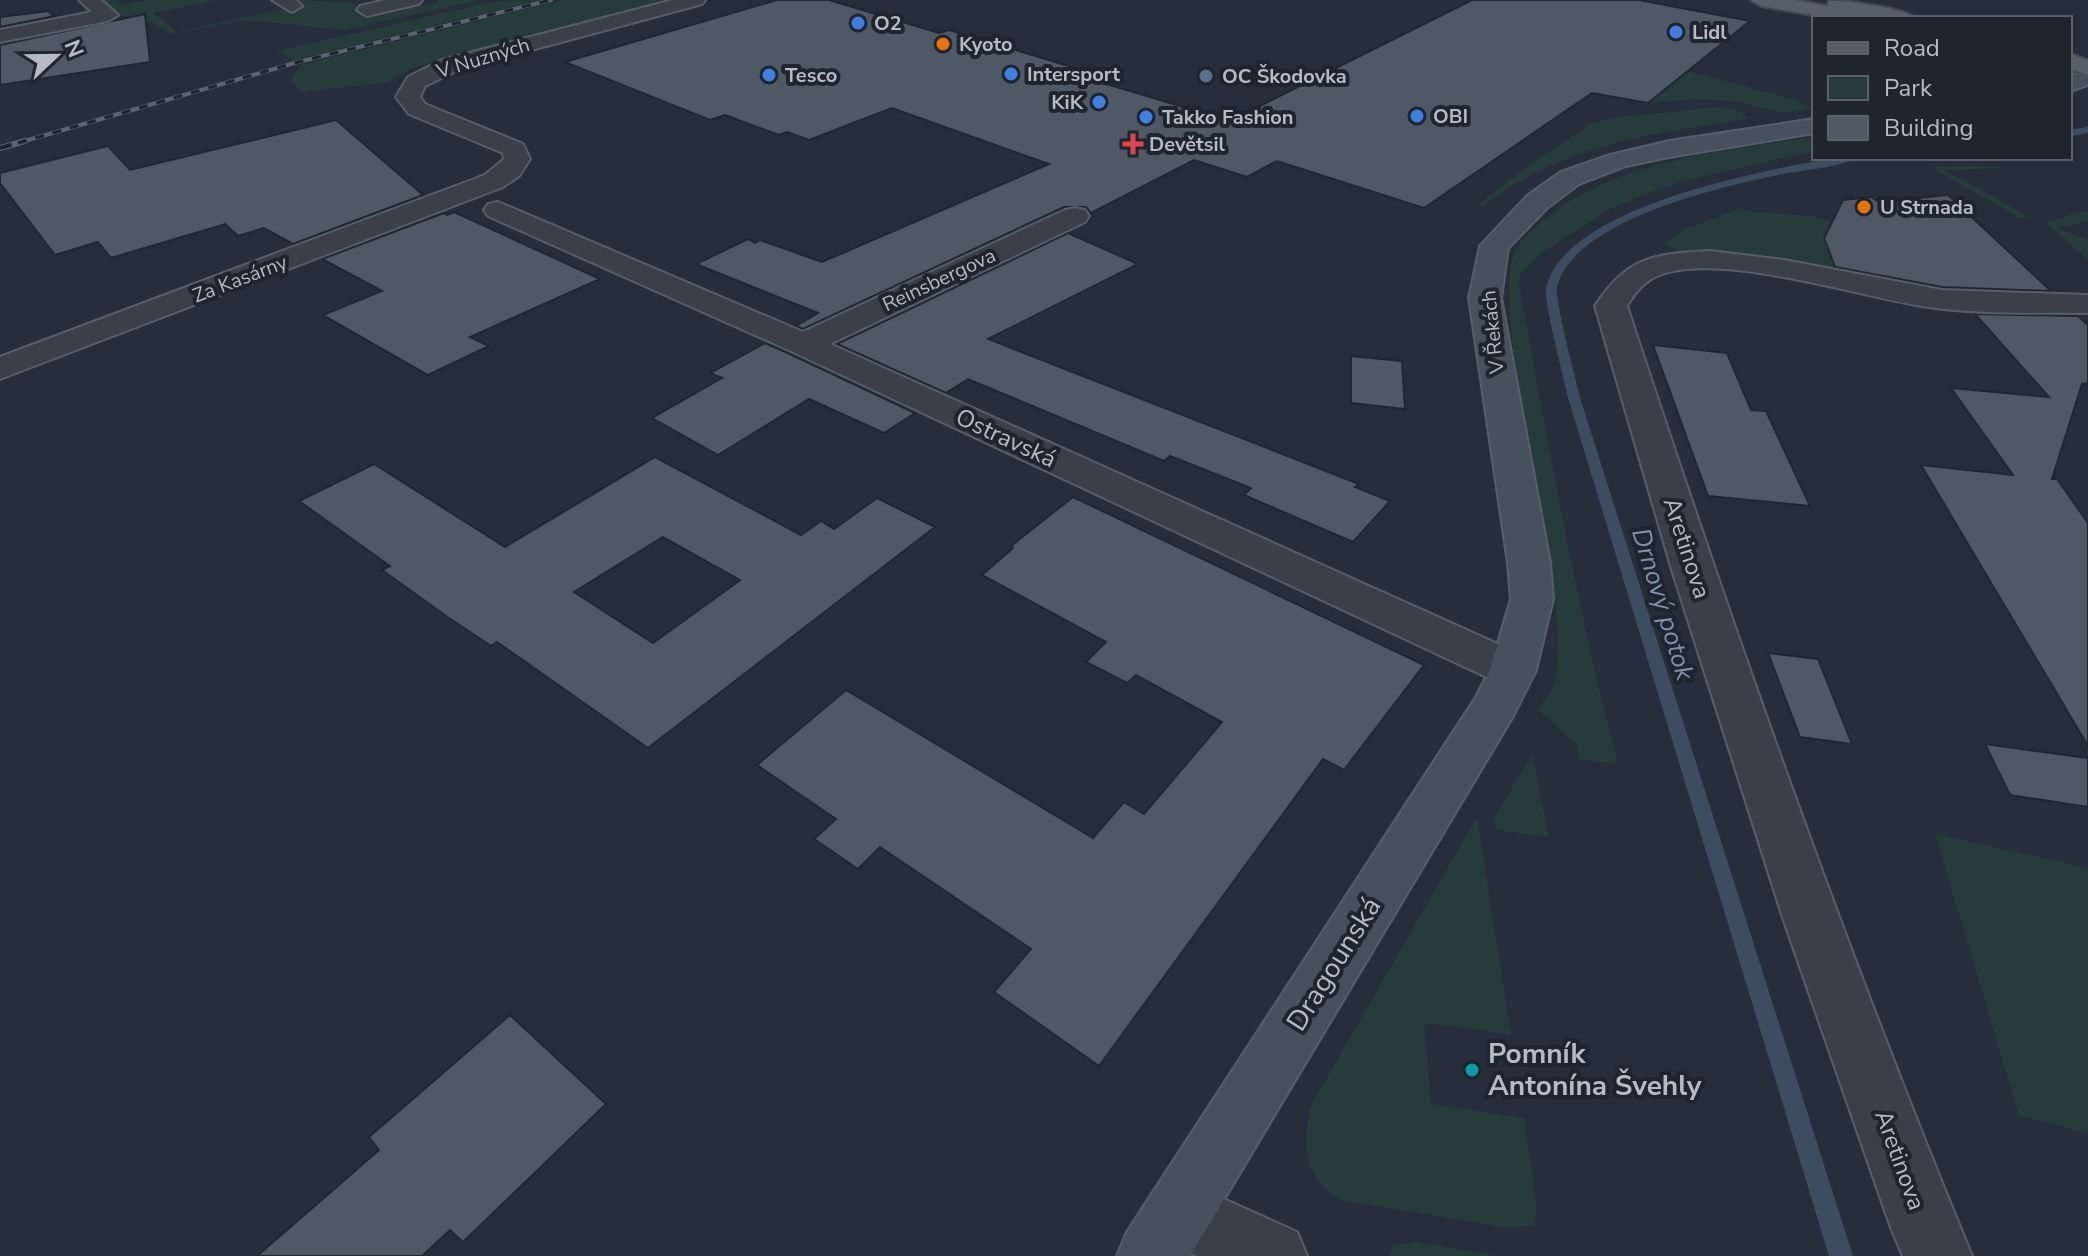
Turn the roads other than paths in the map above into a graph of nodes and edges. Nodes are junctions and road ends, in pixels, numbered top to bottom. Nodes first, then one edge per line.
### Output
1 (89, 0) edge
2 (412, 0) edge
3 (695, 0) edge
4 (1761, 0) edge
5 (1809, 0) edge
6 (367, 10) dead end
7 (1853, 16) edge
8 (1894, 16) edge
9 (0, 36) edge
10 (1812, 126) edge
11 (489, 198) junction
12 (1075, 216) dead end
13 (2088, 304) edge
14 (803, 344) junction
15 (0, 369) edge
16 (1513, 670) junction
17 (1165, 1234) edge
18 (1273, 1256) edge
19 (1938, 1256) edge

1 - 9 street
2 - 6 street
3 - 11 street, V Nuzných
4 - 7 main road
5 - 8 main road
10 - 16 street, V Řekách
11 - 14 street, Ostravská
11 - 15 street, Za Kasárny
12 - 14 street, Reinsbergova
13 - 19 street, Aretinova
14 - 16 street, Ostravská
16 - 17 street, Dragounská
17 - 18 street

